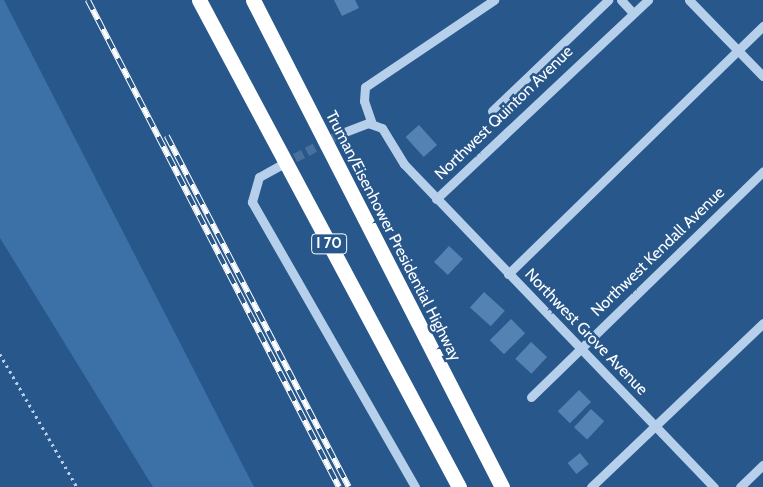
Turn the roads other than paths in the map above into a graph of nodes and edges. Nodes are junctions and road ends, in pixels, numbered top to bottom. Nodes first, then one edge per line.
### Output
1 (199, 0) edge
2 (253, 0) edge
3 (494, 0) edge
4 (608, 0) edge
5 (620, 0) edge
6 (648, 0) edge
7 (689, 0) edge
8 (632, 12) junction
9 (763, 26) edge
10 (738, 50) junction
11 (763, 76) edge
12 (492, 111) dead end
13 (372, 124) junction
14 (342, 133) tunnel mouth
15 (279, 166) tunnel mouth
16 (763, 171) edge
17 (436, 199) junction
18 (508, 274) junction
19 (763, 323) edge
20 (581, 348) junction
21 (531, 397) dead end
22 (655, 426) junction
23 (763, 465) edge
24 (415, 487) edge
25 (459, 487) edge
26 (502, 487) edge
27 (591, 487) edge
28 (714, 487) edge
29 (740, 487) edge

1 - 25 highway, I 70
2 - 26 highway, Truman/Eisenhower Presidential Highway / I 70
3 - 13 street
4 - 12 street
5 - 8 street
6 - 8 street, Northwest Quinton Avenue
7 - 10 street
8 - 17 street, Northwest Quinton Avenue
9 - 10 street
10 - 11 street
10 - 18 street
13 - 14 street
13 - 17 street, Northwest Quinton Avenue
15 - 24 street
16 - 20 street, Northwest Kendall Avenue
17 - 18 street, Northwest Grove Avenue
18 - 20 street, Northwest Grove Avenue
19 - 22 street
20 - 21 street, Northwest Kendall Avenue
20 - 22 street, Northwest Grove Avenue
22 - 27 street
22 - 28 street, Northwest Grove Avenue
23 - 29 street

